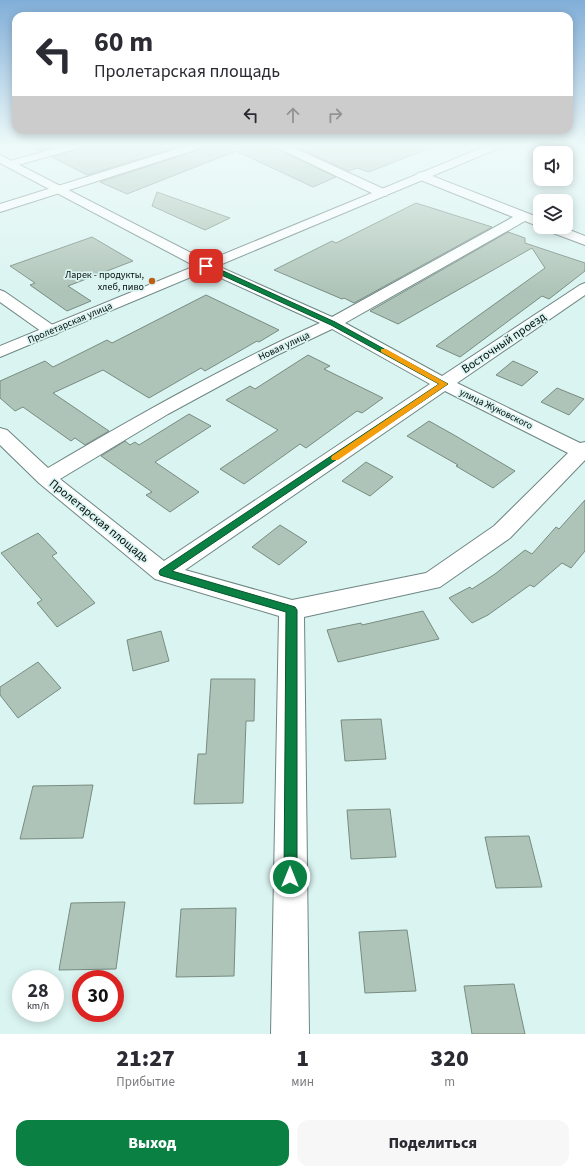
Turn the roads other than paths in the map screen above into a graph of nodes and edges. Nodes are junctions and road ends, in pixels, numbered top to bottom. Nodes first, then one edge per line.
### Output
1 (46, 194) edge
2 (68, 194) edge
3 (379, 194) edge
4 (467, 194) edge
5 (0, 208) edge
6 (523, 217) junction
7 (533, 221) edge
8 (568, 234) edge
9 (585, 241) edge
10 (206, 266) junction
11 (585, 288) edge
12 (0, 295) edge
13 (333, 323) junction
14 (51, 331) junction
15 (0, 352) edge
16 (444, 384) junction
17 (0, 434) edge
18 (584, 450) edge
19 (46, 478) junction
20 (163, 573) junction
21 (292, 610) junction
22 (290, 1034) edge

1 - 5 street
2 - 10 street, улица Жуковского
3 - 10 street, Пролетарская улица
4 - 6 street
6 - 7 street
6 - 13 street, Новая улица
8 - 9 street
10 - 13 street, улица Жуковского
10 - 14 street, Пролетарская улица
11 - 16 street, Восточный проезд
12 - 14 street
13 - 16 street, улица Жуковского
13 - 19 street, Новая улица
14 - 15 street, Пролетарская улица
16 - 18 street, улица Жуковского
16 - 20 street, Восточный проезд
17 - 19 street, Пролетарская площадь
18 - 21 street, Пролетарская площадь
19 - 20 street, Пролетарская площадь
20 - 21 street, Пролетарская площадь
21 - 22 street

